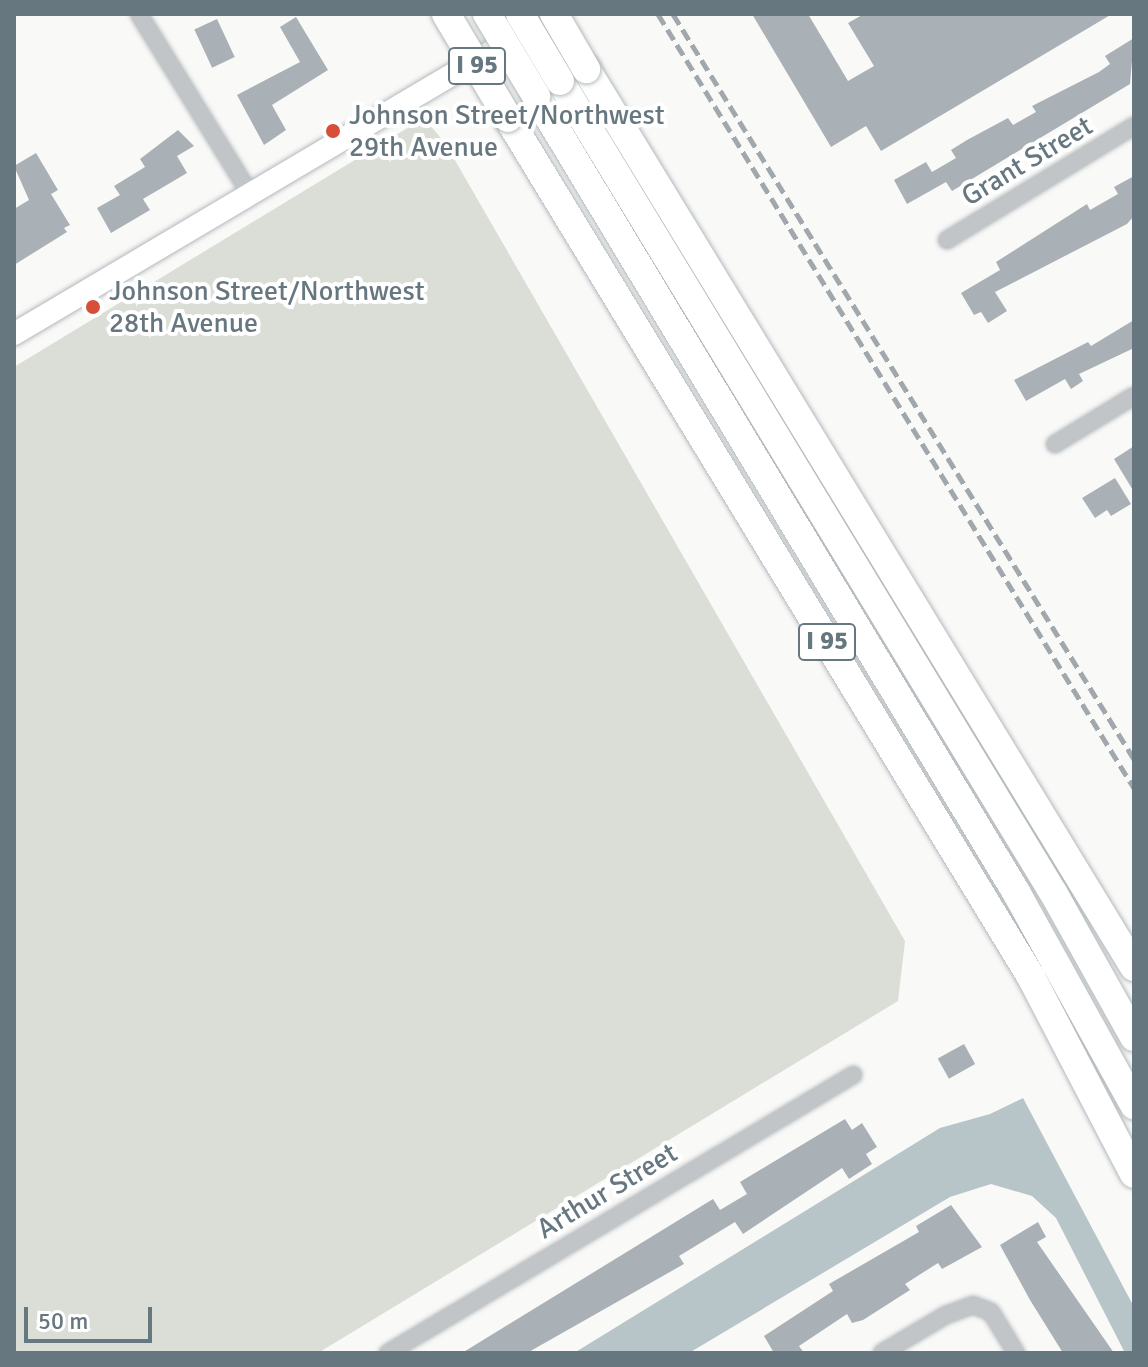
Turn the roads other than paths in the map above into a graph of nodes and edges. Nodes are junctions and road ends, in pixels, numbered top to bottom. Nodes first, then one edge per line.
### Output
1 (139, 14) edge
2 (446, 14) edge
3 (487, 14) edge
4 (520, 14) edge
5 (554, 14) edge
6 (548, 88) junction
7 (1134, 126) edge
8 (249, 192) junction
9 (947, 240) dead end
10 (14, 334) edge
11 (1134, 396) edge
12 (1055, 444) dead end
13 (1134, 967) edge
14 (1134, 1037) edge
15 (853, 1075) dead end
16 (1134, 1105) edge
17 (1134, 1174) edge
18 (388, 1353) edge
19 (882, 1353) edge
20 (1016, 1353) edge

1 - 8 street
2 - 17 highway, I 95, bridge
3 - 6 highway, bridge
4 - 6 highway, bridge
5 - 8 street
5 - 13 highway, bridge
6 - 14 highway
6 - 16 highway
7 - 9 street, Grant Street
8 - 10 street
11 - 12 street
15 - 18 street, Arthur Street
19 - 20 street

